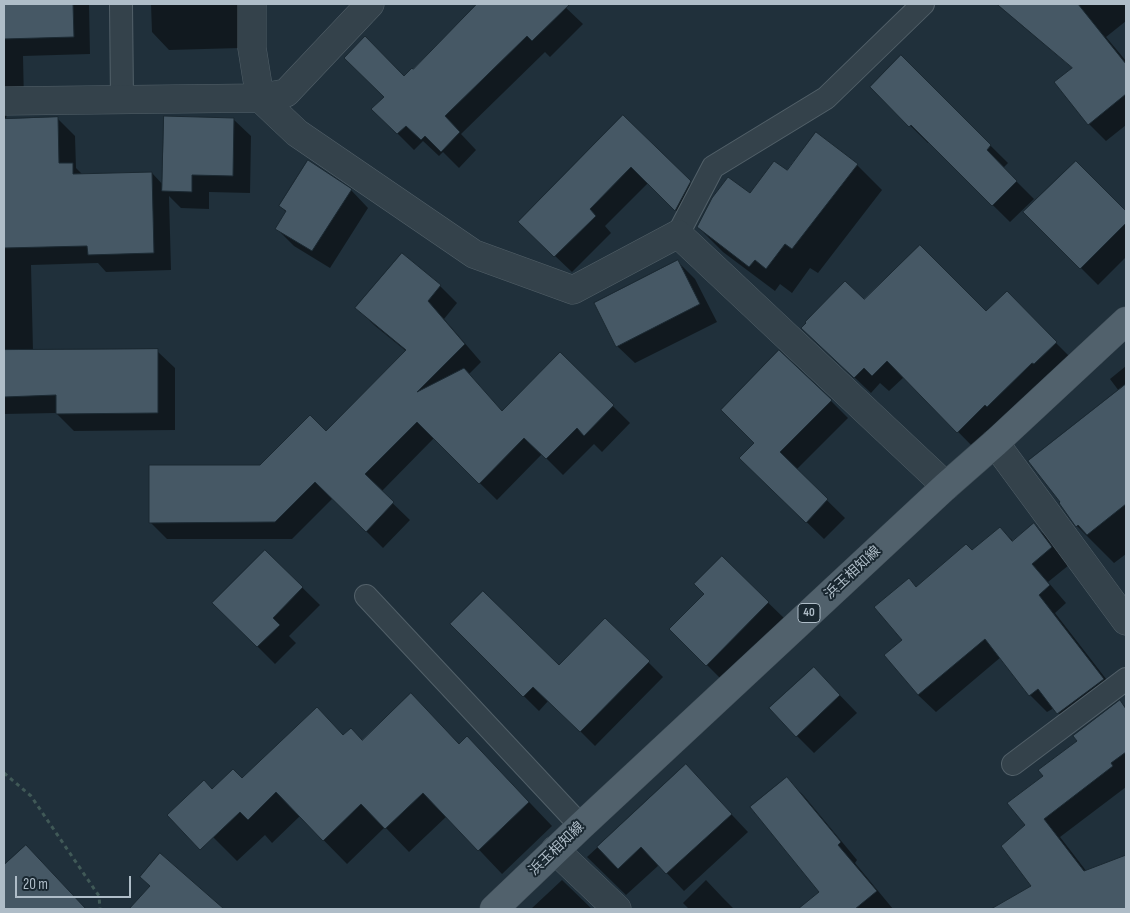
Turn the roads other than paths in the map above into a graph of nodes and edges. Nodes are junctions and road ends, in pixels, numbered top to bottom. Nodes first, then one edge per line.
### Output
1 (121, 4) edge
2 (252, 4) edge
3 (370, 4) edge
4 (922, 4) edge
5 (260, 98) junction
6 (122, 100) junction
7 (4, 101) edge
8 (678, 234) junction
9 (1126, 321) edge
10 (995, 443) junction
11 (946, 486) junction
12 (366, 596) dead end
13 (1126, 621) edge
14 (1126, 679) edge
15 (1013, 764) dead end
16 (581, 826) junction
17 (555, 850) junction
18 (494, 909) edge
19 (617, 909) edge

1 - 6 lane
2 - 5 street
3 - 5 street
4 - 8 lane
5 - 6 street
5 - 8 street
6 - 7 street
8 - 11 street
9 - 10 main road, 浜玉相知線 / 40
10 - 11 main road, 浜玉相知線 / 40
10 - 13 street
11 - 16 main road, 浜玉相知線 / 40
12 - 16 lane
14 - 15 lane
16 - 17 main road, 浜玉相知線 / 40
17 - 18 main road, 浜玉相知線 / 40
17 - 19 street

